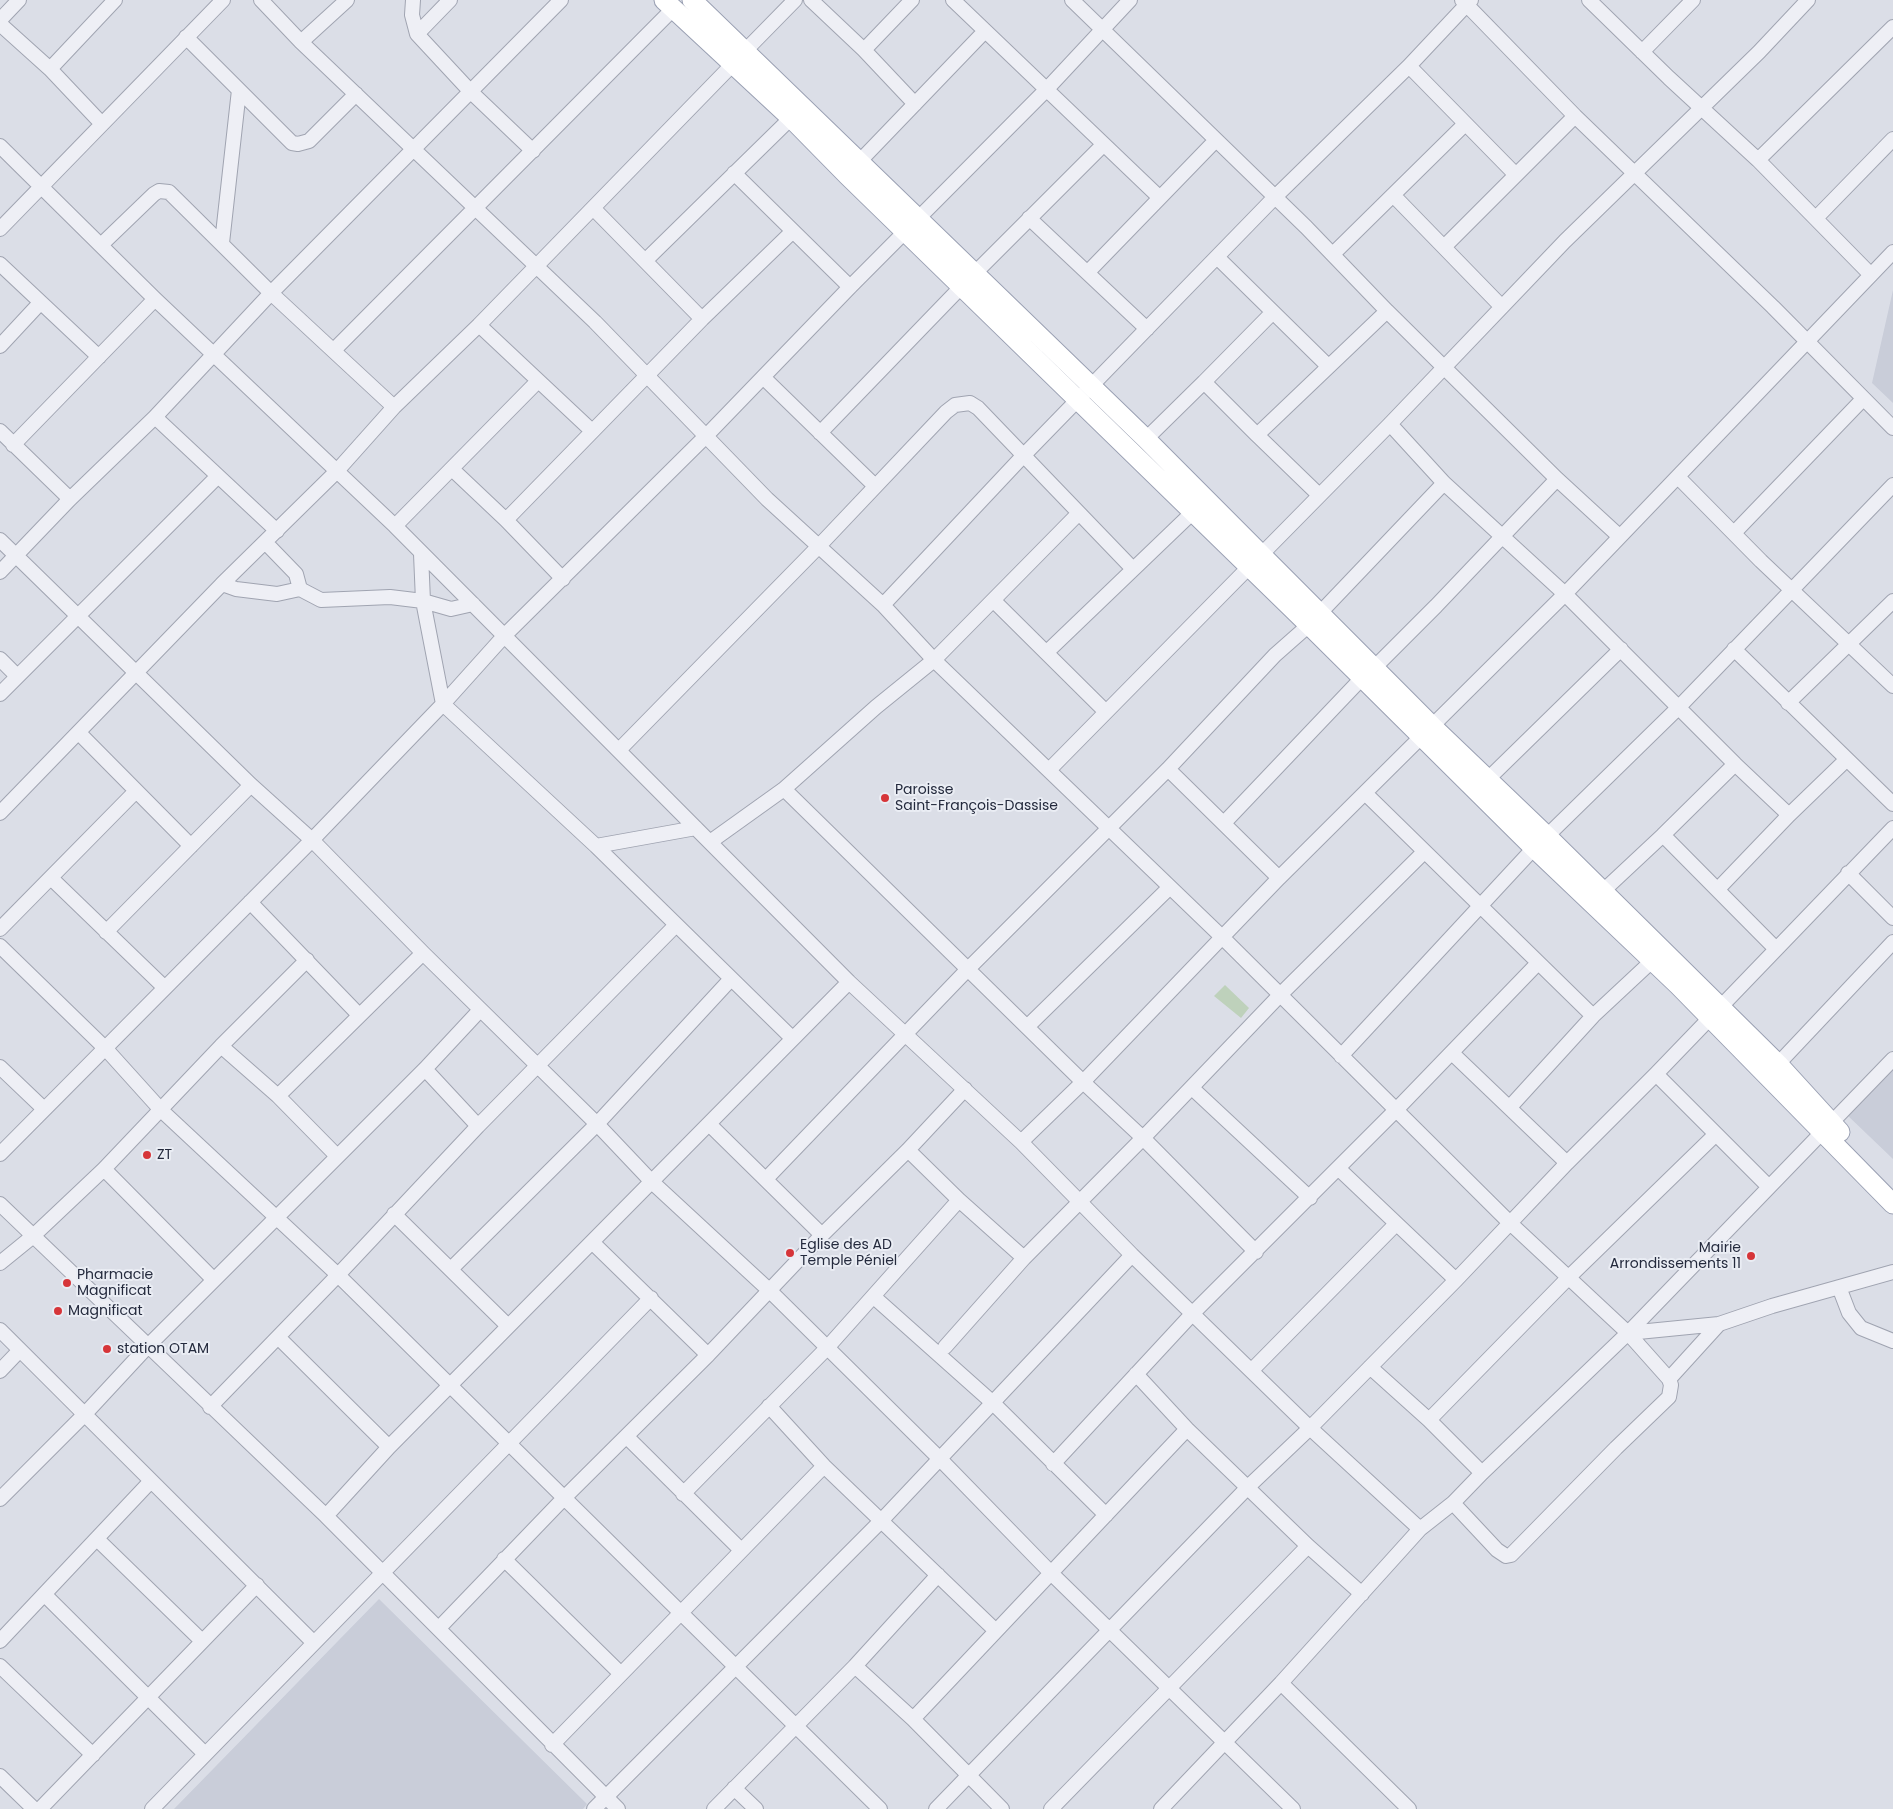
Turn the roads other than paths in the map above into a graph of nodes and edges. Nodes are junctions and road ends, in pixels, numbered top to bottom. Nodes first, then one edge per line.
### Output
1 (19, 0) edge
2 (115, 0) edge
3 (223, 0) edge
4 (261, 0) edge
5 (347, 0) edge
6 (413, 0) edge
7 (450, 0) edge
8 (561, 0) edge
9 (692, 0) edge
10 (795, 0) edge
11 (811, 0) edge
12 (912, 0) edge
13 (953, 0) edge
14 (1072, 0) edge
15 (1130, 0) edge
16 (1589, 0) edge
17 (1693, 0) edge
18 (1808, 0) edge
19 (1467, 2) edge
20 (669, 5) edge
21 (0, 22) edge
22 (1893, 27) edge
23 (1102, 29) junction
24 (984, 31) junction
25 (417, 34) junction
26 (186, 37) junction
27 (301, 42) junction
28 (864, 50) junction
29 (1642, 52) junction
30 (739, 58) junction
31 (1409, 66) junction
32 (50, 69) junction
33 (239, 90) junction
34 (1046, 90) junction
35 (470, 92) junction
36 (356, 94) junction
37 (915, 104) junction
38 (1702, 108) junction
39 (1575, 116) junction
40 (791, 118) junction
41 (102, 124) junction
42 (1465, 124) junction
43 (1893, 139) edge
44 (1216, 140) junction
45 (1103, 145) junction
46 (0, 146) edge
47 (414, 150) junction
48 (533, 151) junction
49 (1758, 160) junction
50 (859, 162) junction
51 (734, 173) junction
52 (1636, 173) junction
53 (1516, 175) junction
54 (41, 184) junction
55 (1393, 195) junction
56 (1159, 197) junction
57 (1275, 197) junction
58 (476, 208) junction
59 (593, 208) junction
60 (1817, 217) junction
61 (918, 218) junction
62 (1029, 218) junction
63 (0, 229) edge
64 (793, 231) junction
65 (905, 232) junction
66 (222, 244) junction
67 (101, 245) junction
68 (1444, 247) junction
69 (1893, 252) edge
70 (1333, 254) junction
71 (1217, 257) junction
72 (645, 261) junction
73 (0, 264) edge
74 (536, 267) junction
75 (1088, 272) junction
76 (1871, 275) junction
77 (969, 280) junction
78 (850, 287) junction
79 (271, 293) junction
80 (156, 299) junction
81 (40, 303) junction
82 (1501, 306) junction
83 (1387, 311) junction
84 (1273, 312) junction
85 (702, 319) junction
86 (480, 326) junction
87 (1147, 329) junction
88 (1806, 341) junction
89 (0, 346) edge
90 (334, 350) junction
91 (215, 354) junction
92 (99, 357) junction
93 (1328, 366) junction
94 (1444, 367) junction
95 (648, 375) junction
96 (764, 378) junction
97 (537, 382) junction
98 (1204, 382) junction
99 (1091, 387) junction
100 (1863, 399) junction
101 (1078, 402) junction
102 (394, 406) junction
103 (156, 417) junction
104 (1390, 424) junction
105 (1893, 428) edge
106 (0, 431) edge
107 (592, 431) junction
108 (820, 433) junction
109 (707, 435) junction
110 (1257, 435) junction
111 (1146, 439) junction
112 (13, 445) junction
113 (1022, 456) junction
114 (452, 469) junction
115 (336, 472) junction
116 (217, 477) junction
117 (1678, 477) junction
118 (1557, 479) junction
119 (1444, 482) junction
120 (874, 485) junction
121 (1893, 485) edge
122 (1319, 495) junction
123 (70, 499) junction
124 (1193, 512) junction
125 (1078, 514) junction
126 (506, 520) junction
127 (395, 526) junction
128 (276, 531) junction
129 (1734, 533) junction
130 (1619, 536) junction
131 (1502, 537) junction
132 (0, 540) edge
133 (265, 542) junction
134 (818, 546) junction
135 (421, 554) junction
136 (16, 555) junction
137 (1254, 562) junction
138 (1132, 568) junction
139 (0, 572) edge
140 (563, 578) junction
141 (222, 584) junction
142 (300, 589) junction
143 (1791, 590) junction
144 (1565, 594) junction
145 (994, 600) junction
146 (423, 601) junction
147 (1893, 601) edge
148 (473, 604) junction
149 (883, 605) junction
150 (77, 616) junction
151 (1315, 619) junction
152 (505, 635) junction
153 (1849, 645) junction
154 (1621, 649) junction
155 (1734, 650) junction
156 (1046, 652) junction
157 (0, 659) edge
158 (934, 660) junction
159 (1368, 673) junction
160 (138, 674) junction
161 (17, 676) junction
162 (1893, 686) edge
163 (0, 694) edge
164 (1788, 703) junction
165 (443, 704) junction
166 (1680, 707) junction
167 (1106, 712) junction
168 (1427, 731) junction
169 (79, 733) junction
170 (618, 750) junction
171 (1846, 760) junction
172 (1735, 764) junction
173 (1168, 769) junction
174 (1048, 770) junction
175 (1488, 779) junction
176 (250, 785) junction
177 (784, 789) junction
178 (135, 792) junction
179 (1366, 794) junction
180 (1893, 804) edge
181 (0, 814) edge
182 (1789, 815) junction
183 (1224, 823) junction
184 (696, 828) junction
185 (1893, 828) edge
186 (1108, 830) junction
187 (1663, 836) junction
188 (312, 840) junction
189 (710, 842) junction
190 (1540, 842) junction
191 (191, 846) junction
192 (596, 846) junction
193 (1424, 852) junction
194 (1848, 873) junction
195 (51, 878) junction
196 (1279, 878) junction
197 (1169, 888) junction
198 (1718, 889) junction
199 (1602, 892) junction
200 (250, 902) junction
201 (1480, 905) junction
202 (1893, 918) edge
203 (675, 926) junction
204 (0, 929) edge
205 (106, 932) junction
206 (1222, 937) junction
207 (1893, 942) edge
208 (0, 946) edge
209 (1775, 948) junction
210 (423, 953) junction
211 (307, 960) junction
212 (1652, 960) junction
213 (1538, 963) junction
214 (968, 969) junction
215 (730, 980) junction
216 (849, 982) junction
217 (165, 988) junction
218 (1280, 996) junction
219 (480, 1010) junction
220 (1715, 1012) junction
221 (359, 1015) junction
222 (1593, 1016) junction
223 (1028, 1026) junction
224 (907, 1035) junction
225 (792, 1038) junction
226 (221, 1046) junction
227 (106, 1049) junction
228 (1452, 1053) junction
229 (1342, 1056) junction
230 (1893, 1059) edge
231 (1778, 1064) junction
232 (539, 1065) junction
233 (0, 1067) edge
234 (425, 1069) junction
235 (1656, 1074) junction
236 (1083, 1082) junction
237 (1192, 1088) junction
238 (965, 1089) junction
239 (278, 1096) junction
240 (1510, 1107) junction
241 (44, 1109) junction
242 (162, 1110) junction
243 (1396, 1110) junction
244 (597, 1124) junction
245 (708, 1124) junction
246 (478, 1126) junction
247 (1827, 1128) junction
248 (1715, 1135) junction
249 (1143, 1138) junction
250 (1021, 1142) junction
251 (908, 1150) junction
252 (0, 1154) edge
253 (337, 1156) junction
254 (1566, 1162) junction
255 (104, 1169) junction
256 (1339, 1169) junction
257 (766, 1179) junction
258 (652, 1182) junction
259 (1769, 1187) junction
260 (1893, 1187) edge
261 (1310, 1198) junction
262 (959, 1200) junction
263 (1079, 1202) junction
264 (0, 1204) edge
265 (1893, 1204) edge
266 (394, 1214) junction
267 (276, 1218) junction
268 (1509, 1222) junction
269 (1396, 1224) junction
270 (822, 1235) junction
271 (32, 1237) junction
272 (592, 1242) junction
273 (1256, 1252) junction
274 (1132, 1255) junction
275 (1024, 1258) junction
276 (0, 1263) edge
277 (452, 1268) junction
278 (1893, 1272) edge
279 (338, 1276) junction
280 (1569, 1277) junction
281 (214, 1280) junction
282 (1456, 1280) junction
283 (1839, 1287) junction
284 (770, 1291) junction
285 (874, 1297) junction
286 (651, 1298) junction
287 (1193, 1313) junction
288 (1719, 1324) junction
289 (508, 1326) junction
290 (0, 1330) edge
291 (1628, 1333) junction
292 (278, 1337) junction
293 (1893, 1340) edge
294 (148, 1346) junction
295 (945, 1347) dead end
296 (826, 1349) junction
297 (20, 1350) junction
298 (708, 1355) junction
299 (1370, 1367) junction
300 (1252, 1370) junction
301 (0, 1371) edge
302 (1136, 1374) junction
303 (1669, 1379) junction
304 (450, 1386) junction
305 (993, 1403) junction
306 (769, 1406) junction
307 (210, 1407) junction
308 (84, 1414) junction
309 (1429, 1420) junction
310 (1310, 1428) junction
311 (1187, 1429) junction
312 (627, 1436) junction
313 (508, 1444) junction
314 (389, 1447) junction
315 (940, 1459) junction
316 (1053, 1464) junction
317 (824, 1466) junction
318 (1482, 1473) junction
319 (150, 1482) junction
320 (1249, 1486) junction
321 (683, 1494) junction
322 (565, 1497) junction
323 (0, 1498) edge
324 (1453, 1504) junction
325 (1106, 1515) junction
326 (326, 1516) junction
327 (881, 1520) junction
328 (1420, 1529) junction
329 (97, 1539) junction
330 (1308, 1546) junction
331 (741, 1550) junction
332 (504, 1559) junction
333 (381, 1573) junction
334 (1052, 1574) junction
335 (938, 1575) junction
336 (256, 1584) junction
337 (1362, 1594) junction
338 (45, 1595) junction
339 (682, 1612) junction
340 (439, 1628) junction
341 (1111, 1631) junction
342 (996, 1632) junction
343 (0, 1641) edge
344 (202, 1641) junction
345 (313, 1642) junction
346 (0, 1666) edge
347 (855, 1666) junction
348 (736, 1668) junction
349 (620, 1674) junction
350 (1282, 1683) junction
351 (1170, 1687) junction
352 (148, 1698) junction
353 (913, 1719) junction
354 (796, 1726) junction
355 (1226, 1742) junction
356 (552, 1745) junction
357 (205, 1754) junction
358 (93, 1755) junction
359 (0, 1776) edge
360 (968, 1777) junction
361 (734, 1788) junction
362 (605, 1797) junction
363 (1169, 1806) edge
364 (34, 1809) edge
365 (40, 1809) edge
366 (152, 1809) edge
367 (594, 1809) edge
368 (618, 1809) edge
369 (714, 1809) edge
370 (756, 1809) edge
371 (880, 1809) edge
372 (936, 1809) edge
373 (1002, 1809) edge
374 (1051, 1809) edge
375 (1293, 1809) edge
376 (1409, 1809) edge

1 - 21 street
2 - 32 street
3 - 26 street
4 - 27 street
5 - 27 street
6 - 25 street
7 - 25 street
8 - 35 street
9 - 30 main road
10 - 30 street
11 - 28 street
12 - 28 street
13 - 24 street
14 - 23 street
15 - 23 street
16 - 29 street
17 - 29 street
18 - 38 street
19 - 31 street
19 - 39 street
20 - 30 main road
20 - 48 street
21 - 32 street
22 - 49 street
23 - 34 street
23 - 44 street
24 - 34 street
24 - 37 street
25 - 35 street
26 - 33 street
26 - 41 street
27 - 36 street
28 - 37 street
29 - 38 street
30 - 40 main road
30 - 50 main road
30 - 59 street
31 - 42 street
31 - 57 street
32 - 41 street
33 - 36 street
33 - 66 street
34 - 45 street
34 - 61 street
35 - 47 street
35 - 48 street
36 - 47 street
37 - 50 street
38 - 49 street
38 - 52 street
39 - 52 street
39 - 53 street
40 - 51 street
40 - 65 main road
41 - 54 street
42 - 53 street
42 - 55 street
43 - 60 street
44 - 56 street
44 - 57 street
45 - 56 street
45 - 62 street
46 - 54 street
47 - 58 street
47 - 79 street
48 - 58 street
49 - 60 street
50 - 61 main road
51 - 64 street
51 - 72 street
52 - 82 street
52 - 88 street
53 - 68 street
54 - 63 street
54 - 67 street
55 - 68 street
55 - 70 street
56 - 75 street
57 - 70 street
57 - 71 street
58 - 74 street
58 - 90 street
59 - 72 street
59 - 74 street
60 - 76 street
61 - 65 street
61 - 77 main road
62 - 75 street
62 - 77 street
64 - 78 street
64 - 85 street
65 - 77 main road
65 - 78 street
66 - 67 street
66 - 79 street
67 - 80 street
68 - 82 street
69 - 76 street
70 - 83 street
71 - 84 street
71 - 87 street
72 - 85 street
73 - 81 street
74 - 86 street
74 - 95 street
75 - 87 street
76 - 88 street
77 - 99 main road
77 - 101 main road
77 - 108 street
78 - 96 street
79 - 90 street
79 - 91 street
80 - 91 street
80 - 92 street
81 - 89 street
81 - 92 street
82 - 94 street
83 - 93 street
83 - 94 street
84 - 93 street
84 - 98 street
85 - 95 street
86 - 97 street
86 - 102 street
87 - 99 street
88 - 100 street
88 - 117 street
90 - 102 street
91 - 103 street
91 - 115 street
92 - 112 street
93 - 110 street
94 - 104 street
94 - 118 street
95 - 107 street
95 - 109 street
96 - 108 street
96 - 109 street
97 - 107 street
97 - 114 street
98 - 110 street
98 - 111 street
99 - 101 street
99 - 111 main road
100 - 105 street
100 - 129 street
101 - 113 street
101 - 124 main road
102 - 115 street
103 - 116 street
103 - 123 street
104 - 119 street
104 - 122 street
106 - 112 street
107 - 126 street
108 - 120 street
109 - 134 street
109 - 140 street
110 - 122 street
111 - 137 main road
112 - 123 street
113 - 120 street
113 - 125 street
113 - 149 street
114 - 126 street
114 - 127 street
115 - 127 street
115 - 128 street
116 - 128 street
116 - 150 street
117 - 129 street
117 - 130 street
118 - 130 street
118 - 131 street
119 - 131 street
119 - 151 street
120 - 134 street
121 - 143 street
122 - 137 street
123 - 136 street
124 - 137 main road
124 - 138 street
125 - 138 street
125 - 145 street
126 - 140 street
127 - 135 street
128 - 133 street
129 - 143 street
130 - 144 street
131 - 144 street
131 - 159 street
132 - 136 street
133 - 141 street
133 - 142 street
134 - 149 street
134 - 170 street
135 - 146 street
135 - 148 street
136 - 139 street
136 - 150 street
137 - 151 main road
137 - 167 street
138 - 156 street
140 - 152 street
141 - 142 street
141 - 160 street
142 - 146 street
143 - 153 street
143 - 155 street
144 - 154 street
144 - 168 street
145 - 156 street
145 - 158 street
146 - 148 street
146 - 165 street
147 - 153 street
148 - 152 street
149 - 158 street
150 - 160 street
150 - 161 street
151 - 159 main road
151 - 173 street
152 - 165 street
152 - 170 street
153 - 162 street
153 - 164 street
154 - 166 street
154 - 175 street
155 - 164 street
155 - 166 street
156 - 167 street
157 - 161 street
158 - 174 street
158 - 177 street
159 - 168 main road
159 - 183 street
160 - 169 street
160 - 176 street
161 - 163 street
164 - 171 street
165 - 188 street
165 - 192 street
166 - 172 street
166 - 190 street
167 - 174 street
168 - 175 main road
168 - 179 street
168 - 190 main road
169 - 178 street
169 - 181 street
170 - 184 street
171 - 180 street
171 - 182 street
172 - 182 street
172 - 187 street
173 - 183 street
173 - 186 street
174 - 186 street
175 - 190 main road
176 - 188 street
176 - 191 street
177 - 189 street
177 - 214 street
178 - 191 street
178 - 195 street
179 - 193 street
179 - 196 street
182 - 198 street
183 - 196 street
184 - 189 street
184 - 192 street
185 - 194 street
186 - 197 street
186 - 214 street
187 - 198 street
187 - 199 street
188 - 200 street
188 - 210 street
189 - 216 street
190 - 199 main road
190 - 201 street
190 - 212 main road
191 - 205 street
192 - 203 street
193 - 201 street
193 - 218 street
194 - 202 street
194 - 209 street
195 - 204 street
195 - 205 street
196 - 206 street
197 - 206 street
197 - 223 street
198 - 209 street
199 - 220 main road
200 - 211 street
200 - 217 street
201 - 213 street
201 - 229 street
203 - 215 street
203 - 232 street
205 - 217 street
206 - 218 street
206 - 236 street
207 - 231 street
208 - 227 street
209 - 220 street
210 - 219 street
210 - 221 street
211 - 221 street
211 - 226 street
212 - 220 main road
212 - 222 street
213 - 222 street
213 - 228 street
214 - 223 street
214 - 224 street
215 - 225 street
215 - 244 street
216 - 224 street
216 - 225 street
217 - 227 street
218 - 229 street
218 - 237 street
219 - 232 street
219 - 234 street
220 - 231 main road
220 - 235 street
220 - 247 main road
221 - 239 street
222 - 240 street
223 - 236 street
224 - 238 street
224 - 257 street
225 - 245 street
226 - 239 street
226 - 242 street
227 - 241 street
227 - 242 street
228 - 240 street
228 - 243 street
229 - 243 street
230 - 247 street
231 - 247 main road
232 - 244 street
232 - 246 street
233 - 241 street
234 - 246 street
234 - 253 street
235 - 248 street
235 - 254 street
236 - 249 street
236 - 250 street
237 - 249 street
237 - 261 street
238 - 250 street
238 - 251 street
239 - 253 street
240 - 254 street
241 - 252 street
242 - 255 street
242 - 267 street
243 - 256 street
243 - 268 street
244 - 258 street
244 - 277 street
245 - 257 street
245 - 258 street
246 - 266 street
247 - 259 street
247 - 260 main road
247 - 265 main road
248 - 259 street
248 - 280 street
249 - 263 street
249 - 273 street
250 - 263 street
251 - 262 street
251 - 270 street
253 - 267 street
254 - 268 street
255 - 271 street
255 - 281 street
256 - 261 street
256 - 269 street
257 - 270 street
258 - 272 street
258 - 284 street
259 - 291 street
261 - 273 street
262 - 275 street
262 - 285 street
263 - 274 street
263 - 275 street
264 - 271 street
266 - 277 street
266 - 279 street
267 - 279 street
267 - 281 street
268 - 280 street
268 - 282 street
269 - 282 street
269 - 300 street
270 - 284 street
271 - 276 street
271 - 294 street
272 - 286 street
272 - 289 street
273 - 287 street
274 - 287 street
274 - 305 street
275 - 295 street
277 - 289 street
278 - 283 street
279 - 292 street
279 - 304 street
280 - 291 street
280 - 309 street
281 - 294 street
282 - 299 street
283 - 288 street
283 - 293 street
284 - 296 street
284 - 298 street
285 - 296 street
285 - 305 street
286 - 298 street
286 - 313 street
287 - 300 street
287 - 302 street
288 - 291 street
288 - 303 street
289 - 304 street
290 - 297 street
291 - 303 street
291 - 318 street
292 - 307 street
292 - 314 street
294 - 307 street
294 - 308 street
296 - 306 street
296 - 315 street
297 - 301 street
297 - 308 street
298 - 312 street
299 - 309 street
299 - 310 street
300 - 310 street
302 - 311 street
302 - 316 street
303 - 324 street
304 - 313 street
304 - 314 street
305 - 315 street
305 - 316 street
306 - 317 street
306 - 321 street
307 - 326 street
308 - 319 street
308 - 323 street
309 - 318 street
310 - 320 street
310 - 328 street
311 - 320 street
311 - 325 street
312 - 321 street
312 - 322 street
313 - 322 street
313 - 333 street
314 - 326 street
315 - 327 street
315 - 334 street
316 - 325 street
317 - 327 street
317 - 331 street
318 - 324 street
319 - 329 street
319 - 336 street
320 - 330 street
320 - 341 street
321 - 331 street
322 - 332 street
322 - 339 street
324 - 328 street
325 - 334 street
326 - 333 street
327 - 335 street
327 - 348 street
328 - 337 street
329 - 338 street
329 - 344 street
330 - 337 street
330 - 351 street
331 - 339 street
332 - 340 street
332 - 349 street
333 - 340 street
333 - 345 street
334 - 341 street
334 - 342 street
335 - 342 street
335 - 347 street
336 - 344 street
336 - 345 street
337 - 350 street
338 - 343 street
338 - 352 street
339 - 348 street
339 - 349 street
340 - 356 street
341 - 351 street
341 - 360 street
342 - 353 street
344 - 352 street
345 - 357 street
346 - 358 street
347 - 353 street
347 - 354 street
348 - 354 street
348 - 362 street
349 - 356 street
350 - 355 street
350 - 376 street
351 - 355 street
351 - 374 street
352 - 357 street
352 - 358 street
353 - 360 street
354 - 361 street
354 - 371 street
355 - 363 street
355 - 375 street
356 - 362 street
357 - 366 street
358 - 365 street
359 - 364 street
360 - 372 street
360 - 373 street
361 - 369 street
361 - 370 street
362 - 367 street
362 - 368 street

